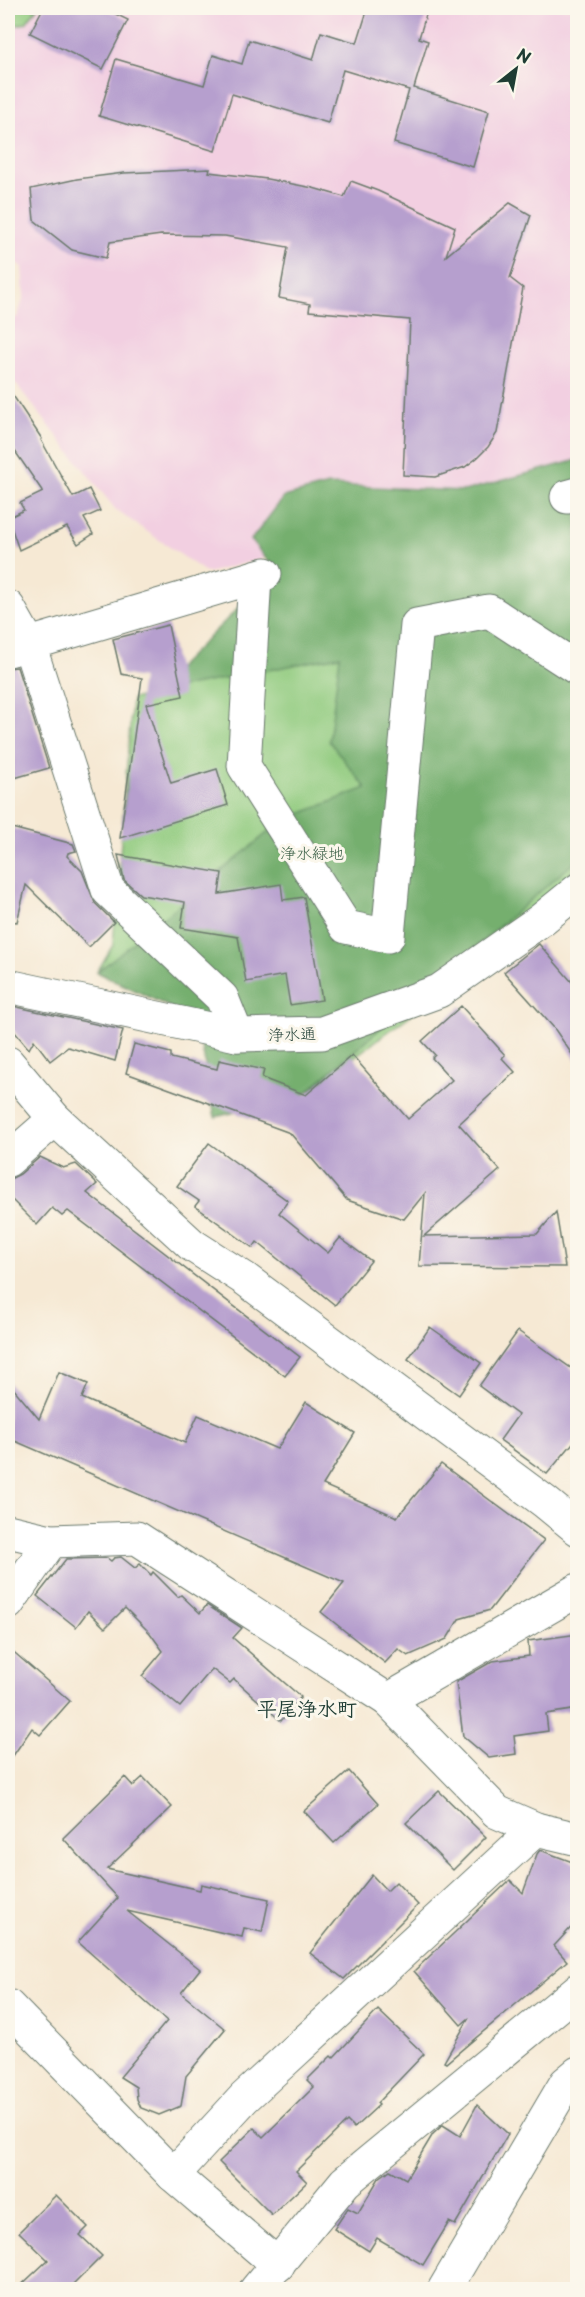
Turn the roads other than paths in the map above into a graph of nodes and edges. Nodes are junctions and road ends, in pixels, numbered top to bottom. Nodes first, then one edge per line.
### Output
1 (8, 608) edge
2 (18, 647) edge
3 (578, 669) edge
4 (578, 890) edge
5 (8, 986) edge
6 (237, 1035) junction
7 (8, 1063) edge
8 (55, 1119) junction
9 (8, 1160) edge
10 (578, 1529) edge
11 (8, 1530) edge
12 (51, 1541) junction
13 (578, 1590) edge
14 (8, 1603) edge
15 (388, 1700) junction
16 (536, 1829) junction
17 (578, 1839) edge
18 (578, 1990) edge
19 (8, 2006) edge
20 (578, 2073) edge
21 (173, 2175) junction
22 (278, 2265) junction
23 (256, 2289) edge
24 (444, 2289) edge

1 - 2 street
2 - 3 street
2 - 6 street
4 - 6 street, 浄水通
5 - 6 street, 浄水通
7 - 8 street
8 - 9 street
8 - 10 street
11 - 12 street
12 - 14 street
12 - 15 street
13 - 15 street
15 - 16 street
16 - 17 street
16 - 21 street
18 - 22 street
19 - 21 street
20 - 24 street
21 - 22 street
22 - 23 street

